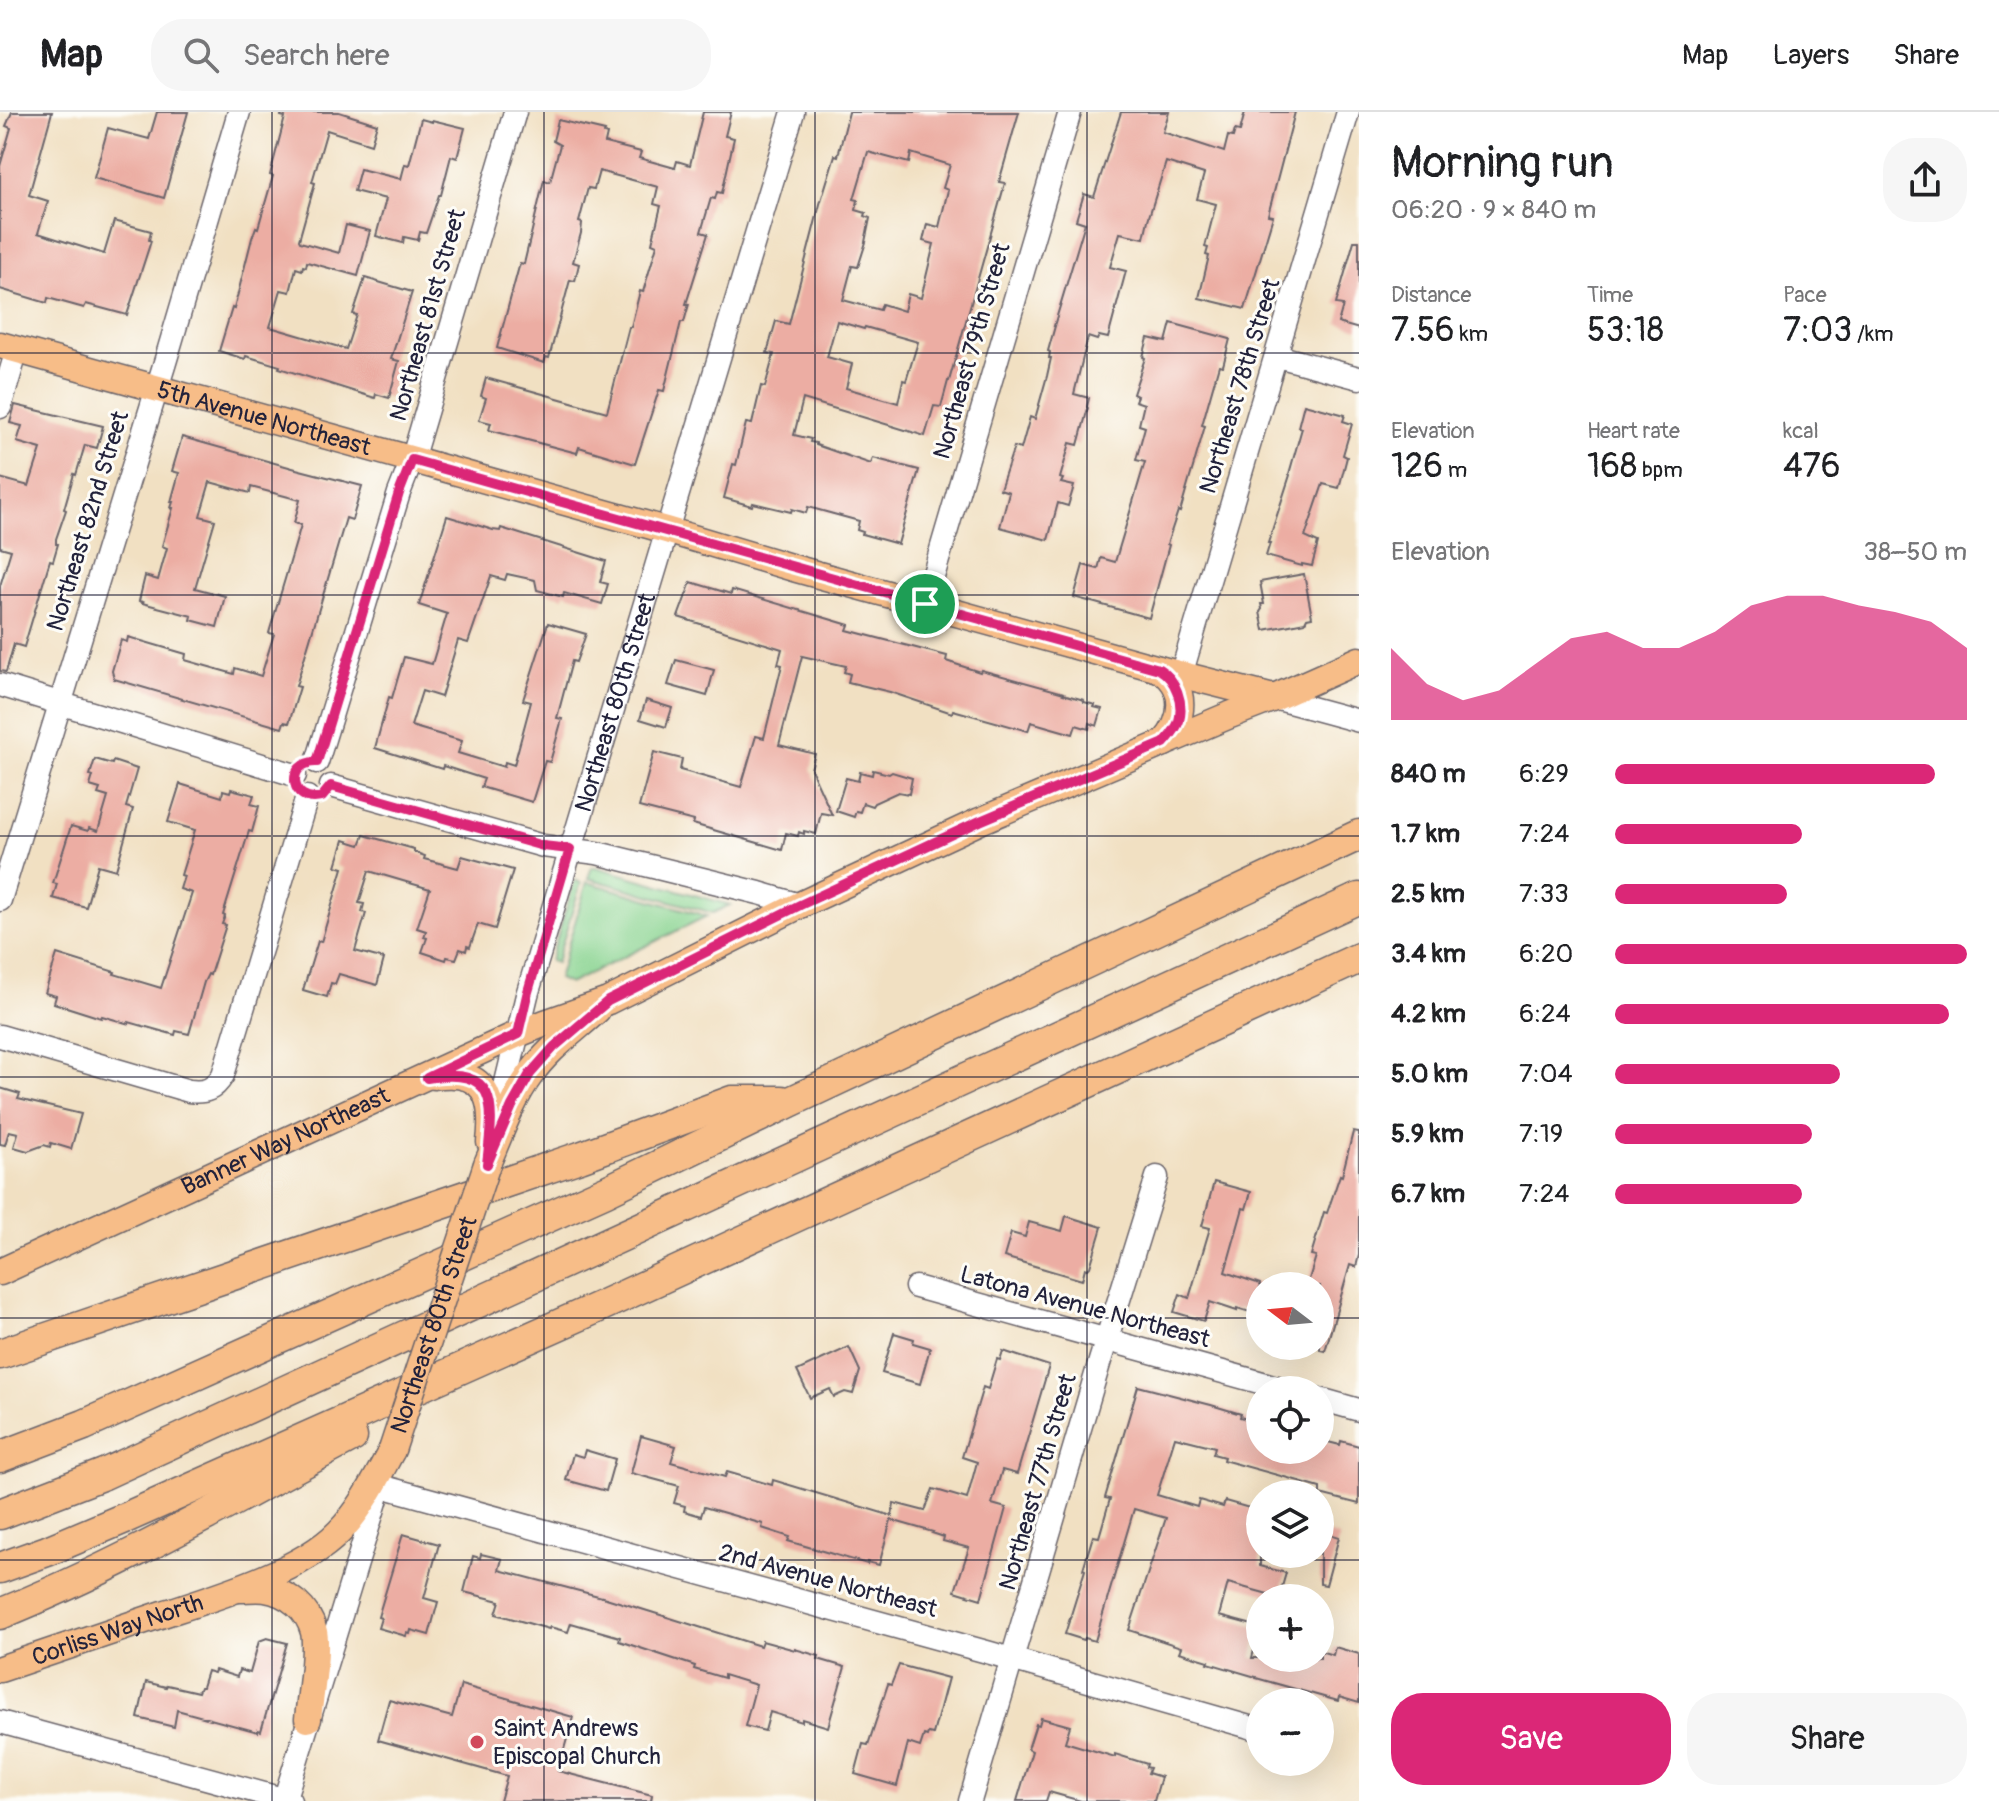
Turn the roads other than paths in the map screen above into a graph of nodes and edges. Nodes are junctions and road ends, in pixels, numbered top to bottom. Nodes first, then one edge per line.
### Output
1 (239, 112) edge
2 (515, 112) edge
3 (793, 112) edge
4 (1070, 112) edge
5 (1348, 112) edge
6 (9, 347) edge
7 (1277, 356) junction
8 (1359, 378) edge
9 (156, 389) junction
10 (0, 407) edge
11 (412, 460) junction
12 (666, 530) junction
13 (925, 604) junction
14 (1359, 660) edge
15 (1170, 672) junction
16 (0, 685) edge
17 (1274, 698) junction
18 (60, 703) junction
19 (1359, 721) edge
20 (1164, 743) junction
21 (317, 762) junction
22 (295, 775) junction
23 (331, 786) junction
24 (307, 797) junction
25 (1359, 835) edge
26 (570, 849) junction
27 (1359, 898) edge
28 (0, 900) edge
29 (800, 905) junction
30 (1359, 958) edge
31 (608, 1001) junction
32 (518, 1034) junction
33 (0, 1036) edge
34 (427, 1078) junction
35 (792, 1101) junction
36 (487, 1164) junction
37 (1157, 1177) dead end
38 (0, 1272) edge
39 (916, 1287) dead end
40 (601, 1306) junction
41 (1107, 1340) junction
42 (0, 1354) edge
43 (1246, 1378) edge
44 (1334, 1403) edge
45 (1359, 1410) edge
46 (392, 1450) junction
47 (0, 1457) edge
48 (381, 1486) junction
49 (0, 1514) edge
50 (0, 1568) edge
51 (237, 1589) junction
52 (0, 1614) edge
53 (1013, 1659) junction
54 (0, 1669) edge
55 (308, 1719) junction
56 (0, 1722) edge
57 (1246, 1726) edge
58 (286, 1800) edge
59 (970, 1801) edge

1 - 9 street, Northeast 82nd Street
2 - 11 street, Northeast 81st Street
3 - 12 street, Northeast 80th Street
4 - 13 street, Northeast 79th Street
5 - 7 street, Northeast 78th Street
6 - 9 main road, 5th Avenue Northeast
6 - 10 street
7 - 8 street
7 - 15 street, Northeast 78th Street
9 - 11 main road, 5th Avenue Northeast
9 - 18 street, Northeast 82nd Street
11 - 12 main road, 5th Avenue Northeast
11 - 21 street, Northeast 81st Street
12 - 13 main road, 5th Avenue Northeast
12 - 26 street, Northeast 80th Street
13 - 15 main road, 5th Avenue Northeast
14 - 17 main road, Banner Way Northeast
15 - 17 main road, 5th Avenue Northeast
15 - 20 main road
16 - 18 street
17 - 19 street, 5th Avenue Northeast
17 - 20 main road, Banner Way Northeast
18 - 22 street
18 - 28 street, Northeast 82nd Street
20 - 29 main road, Banner Way Northeast
21 - 22 street
21 - 23 street
22 - 24 street
23 - 24 street
23 - 26 street
24 - 33 street
25 - 35 highway
26 - 29 street
26 - 32 street, Northeast 80th Street
27 - 49 highway
29 - 31 main road, Banner Way Northeast
30 - 40 highway
31 - 32 main road, Banner Way Northeast
31 - 36 main road
32 - 34 main road, Banner Way Northeast
32 - 36 street, Northeast 80th Street
34 - 36 main road
34 - 38 main road, Banner Way Northeast
35 - 42 highway
35 - 47 highway
36 - 46 main road, Northeast 80th Street, bridge
37 - 41 street, Northeast 77th Street
39 - 41 street, Latona Avenue Northeast
40 - 50 highway
40 - 52 highway
41 - 43 street, Latona Avenue Northeast
41 - 53 street, Northeast 77th Street
44 - 45 street
46 - 48 street, Northeast 80th Street
46 - 51 main road, Corliss Way North
48 - 53 street, 2nd Avenue Northeast
48 - 55 street, Northeast 80th Street
51 - 54 main road, Corliss Way North
51 - 55 main road, Corliss Way North
53 - 57 street, 2nd Avenue Northeast
53 - 59 street, Northeast 77th Street
55 - 58 street, Northeast 80th Street
56 - 58 street

